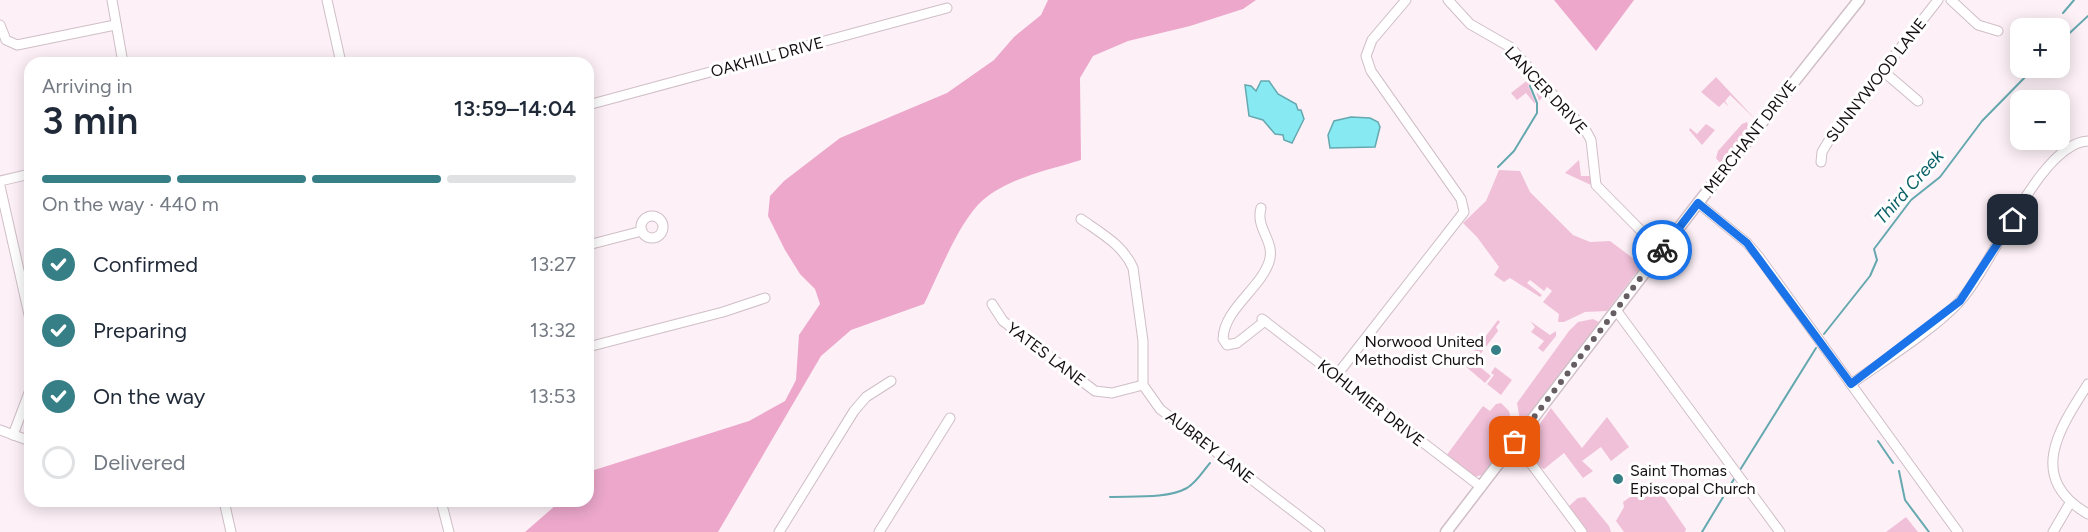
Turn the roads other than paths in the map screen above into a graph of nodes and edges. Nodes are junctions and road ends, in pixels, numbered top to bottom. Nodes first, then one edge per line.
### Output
1 (112, 0) edge
2 (327, 0) edge
3 (1406, 0) edge
4 (1448, 0) edge
5 (1859, 0) edge
6 (1938, 0) edge
7 (1951, 0) edge
8 (946, 8) dead end
9 (0, 24) edge
10 (115, 25) junction
11 (1998, 31) dead end
12 (122, 57) edge
13 (340, 57) edge
14 (1883, 71) junction
15 (1918, 101) dead end
16 (594, 103) edge
17 (2088, 141) edge
18 (1821, 162) dead end
19 (24, 175) edge
20 (0, 181) edge
21 (0, 186) edge
22 (1698, 203) junction
23 (1261, 208) dead end
24 (1082, 219) dead end
25 (642, 231) dead end
26 (594, 243) edge
27 (1661, 251) junction
28 (24, 292) edge
29 (765, 298) dead end
30 (992, 304) dead end
31 (1616, 310) junction
32 (594, 345) edge
33 (1336, 376) junction
34 (891, 381) dead end
35 (1851, 384) junction
36 (2088, 384) edge
37 (1143, 385) junction
38 (24, 406) edge
39 (950, 418) dead end
40 (0, 430) edge
41 (13, 435) junction
42 (24, 439) edge
43 (1515, 442) junction
44 (1480, 487) junction
45 (2070, 503) junction
46 (225, 507) edge
47 (442, 507) edge
48 (2088, 514) edge
49 (231, 532) edge
50 (448, 532) edge
51 (779, 532) edge
52 (879, 532) edge
53 (1320, 532) edge
54 (1446, 532) edge
55 (1581, 532) edge
56 (1780, 532) edge
57 (1958, 532) edge
58 (2053, 532) edge

1 - 10 street
2 - 13 street
3 - 33 street
4 - 27 street, LANCER DRIVE
5 - 22 main road, MERCHANT DRIVE
6 - 14 street, SUNNYWOOD LANE
7 - 11 street
8 - 16 street, OAKHILL DRIVE
9 - 10 street
10 - 12 street
14 - 15 street
14 - 18 street, SUNNYWOOD LANE
17 - 35 street
19 - 20 street
21 - 28 street
22 - 27 main road, MERCHANT DRIVE
22 - 35 street
23 - 33 street, KOHLMIER DRIVE
24 - 37 street
25 - 26 street
27 - 31 main road, MERCHANT DRIVE
29 - 32 street
30 - 37 street, YATES LANE
31 - 43 main road, MERCHANT DRIVE
31 - 56 street
33 - 44 street, KOHLMIER DRIVE
34 - 51 street
35 - 57 street
36 - 45 street
37 - 53 street, AUBREY LANE
38 - 41 street
39 - 52 street
40 - 41 street
41 - 42 street
43 - 44 main road, MERCHANT DRIVE
43 - 55 street
44 - 54 main road, MERCHANT DRIVE
45 - 48 street
45 - 58 street
46 - 49 street
47 - 50 street

